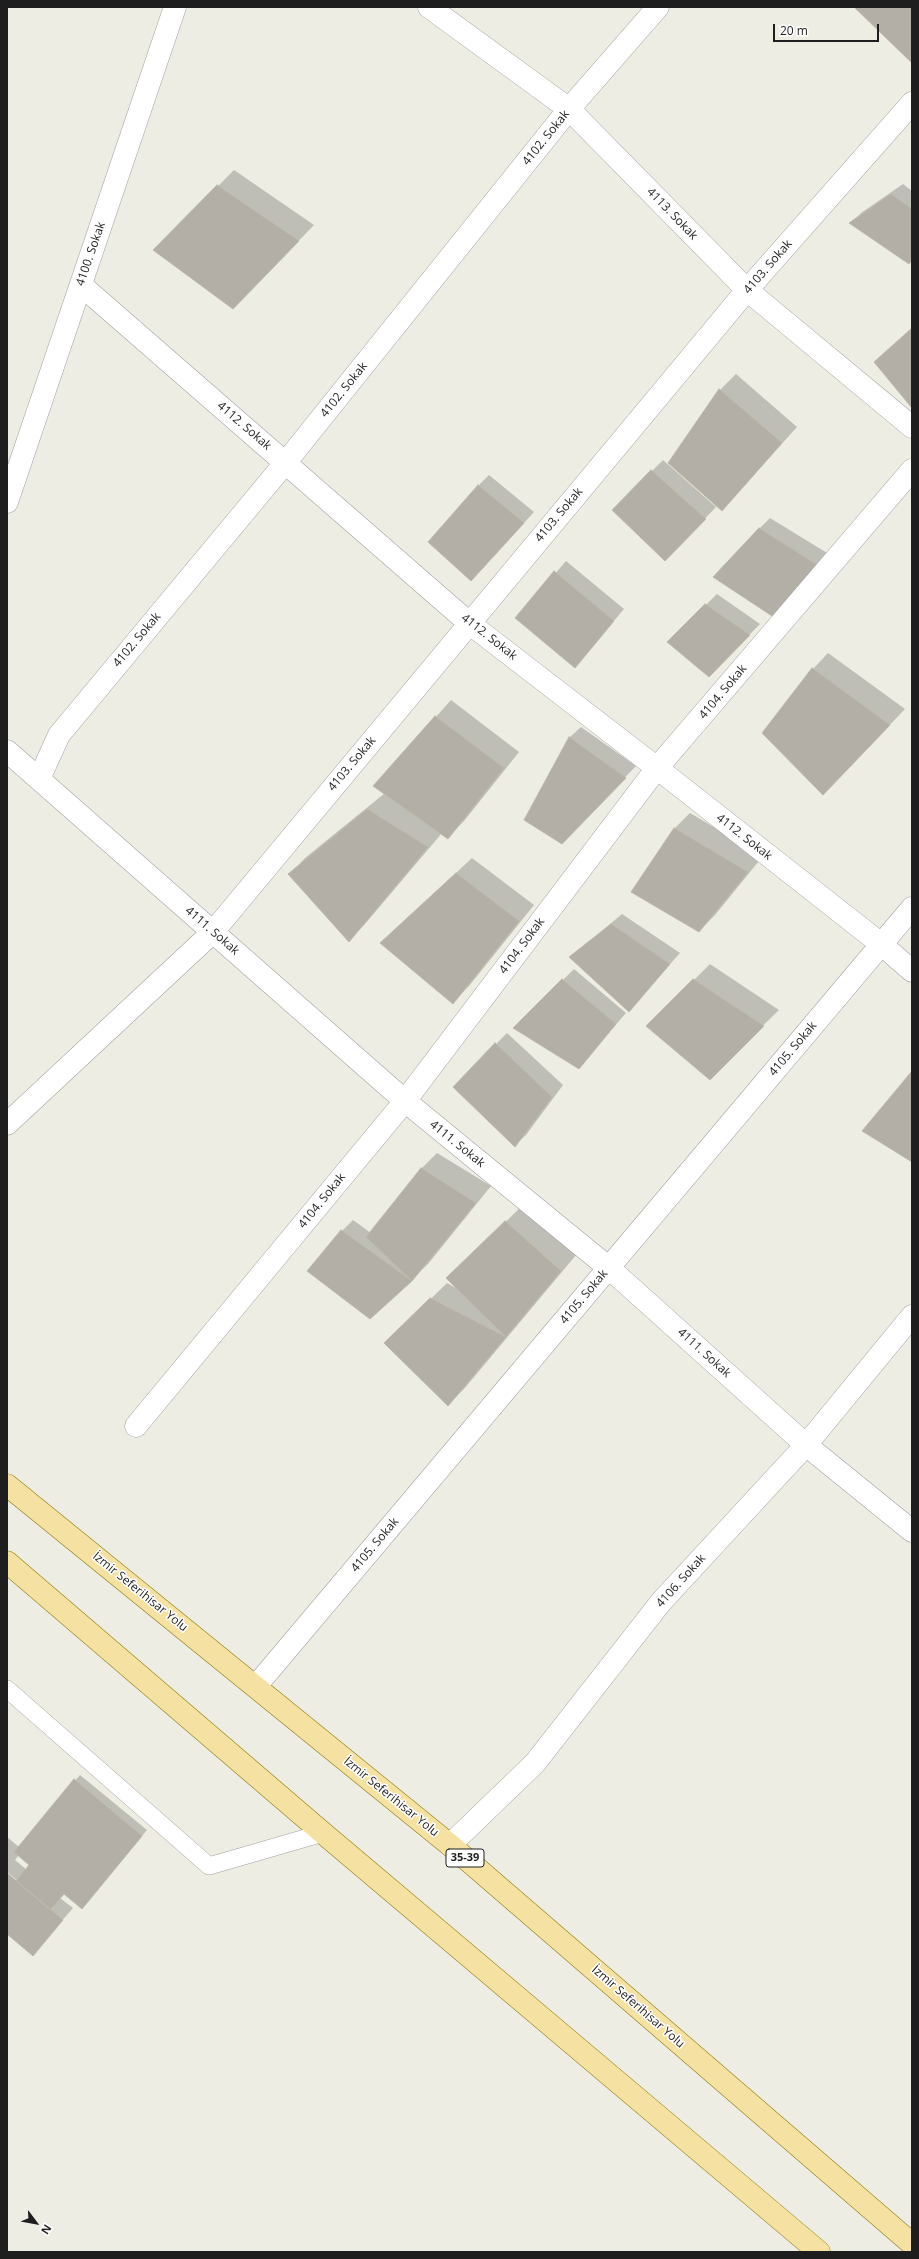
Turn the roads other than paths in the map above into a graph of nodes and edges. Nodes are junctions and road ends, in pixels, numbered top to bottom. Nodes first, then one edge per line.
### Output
1 (175, 7) edge
2 (429, 7) edge
3 (658, 7) edge
4 (912, 103) edge
5 (569, 109) junction
6 (80, 285) junction
7 (747, 290) junction
8 (912, 427) edge
9 (286, 462) junction
10 (912, 470) edge
11 (7, 502) edge
12 (469, 623) junction
13 (7, 751) edge
14 (658, 768) junction
15 (39, 779) junction
16 (912, 908) edge
17 (213, 932) junction
18 (881, 944) junction
19 (912, 972) edge
20 (405, 1101) junction
21 (7, 1124) edge
22 (609, 1268) junction
23 (912, 1316) edge
24 (136, 1426) dead end
25 (806, 1445) junction
26 (7, 1485) edge
27 (912, 1531) edge
28 (7, 1562) edge
29 (256, 1686) junction
30 (7, 1689) edge
31 (324, 1833) junction
32 (450, 1845) junction
33 (912, 2244) edge
34 (819, 2252) edge

1 - 6 street, 4100. Sokak
2 - 5 street, 4113. Sokak
3 - 5 street, 4102. Sokak
4 - 7 street, 4103. Sokak
5 - 7 street, 4113. Sokak
5 - 9 street, 4102. Sokak
6 - 9 street, 4112. Sokak
6 - 11 street, 4100. Sokak
7 - 8 street, 4113. Sokak
7 - 12 street, 4103. Sokak
9 - 12 street, 4112. Sokak
9 - 15 street, 4102. Sokak
10 - 14 street, 4104. Sokak
12 - 14 street, 4112. Sokak
12 - 17 street, 4103. Sokak
13 - 15 street, 4111. Sokak
14 - 18 street, 4112. Sokak
14 - 20 street, 4104. Sokak
15 - 17 street, 4111. Sokak
16 - 18 street, 4105. Sokak
17 - 20 street, 4111. Sokak
17 - 21 street, 4103. Sokak
18 - 19 street, 4112. Sokak
18 - 22 street, 4105. Sokak
20 - 22 street, 4111. Sokak
20 - 24 street, 4104. Sokak
22 - 25 street, 4111. Sokak
22 - 29 street, 4105. Sokak
23 - 25 street, 4106. Sokak
25 - 27 street, 4111. Sokak
25 - 32 street, 4106. Sokak
26 - 29 main road, İzmir Seferihisar Yolu / 35-39
28 - 31 main road
29 - 32 main road, İzmir Seferihisar Yolu / 35-39
30 - 31 lane
31 - 34 main road
32 - 33 main road, İzmir Seferihisar Yolu / 35-39

